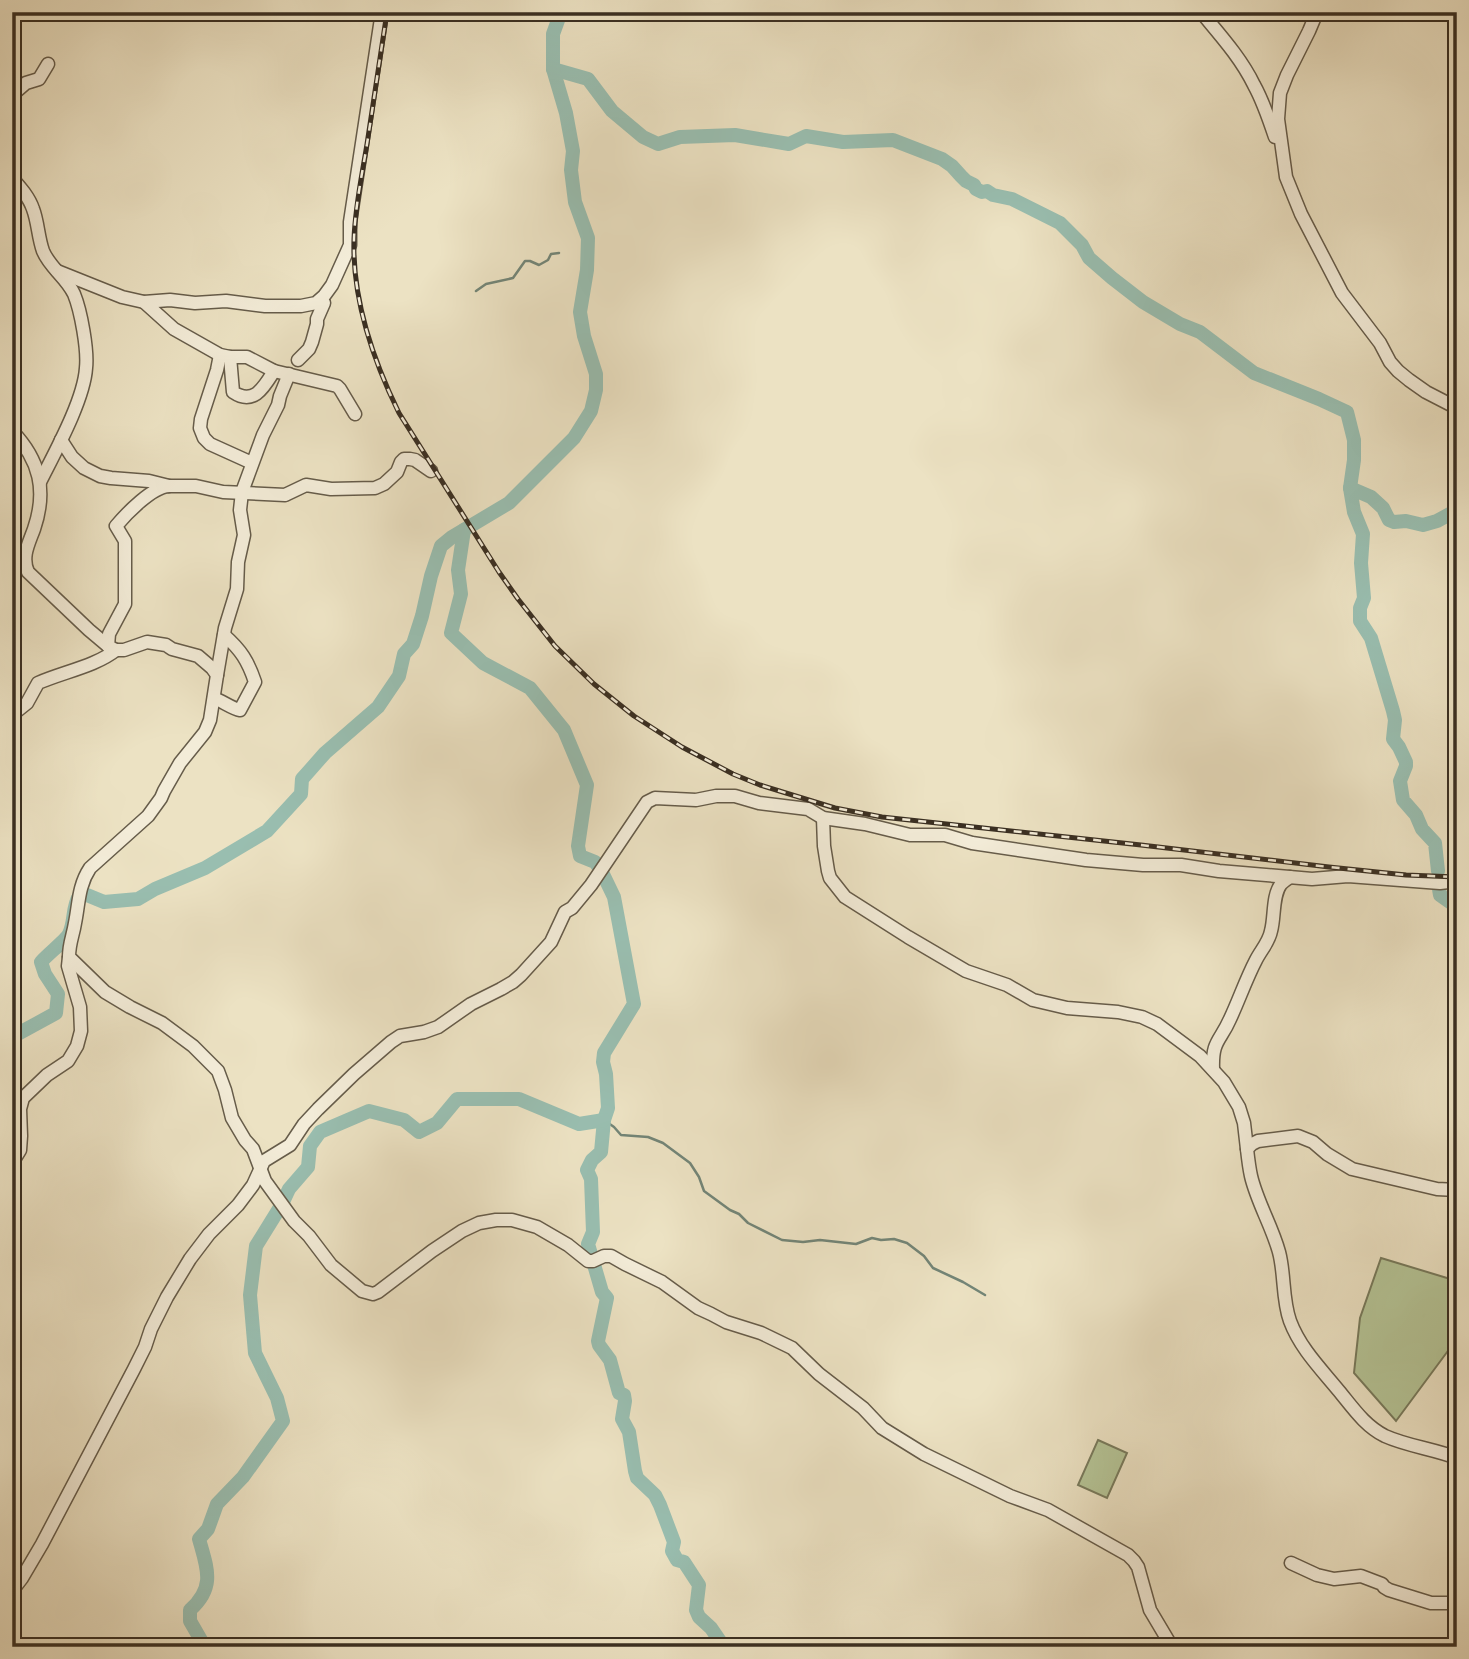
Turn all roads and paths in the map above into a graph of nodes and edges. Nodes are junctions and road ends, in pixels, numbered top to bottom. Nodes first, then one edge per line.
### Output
1 (382, 12) edge
2 (1201, 12) edge
3 (1317, 12) edge
4 (48, 64) dead end
5 (12, 94) edge
6 (1283, 159) junction
7 (12, 178) edge
8 (57, 271) junction
9 (144, 302) junction
10 (324, 303) dead end
11 (225, 356) junction
12 (298, 359) dead end
13 (274, 371) junction
14 (289, 374) junction
15 (1457, 408) edge
16 (355, 414) dead end
17 (12, 431) edge
18 (61, 440) junction
19 (252, 463) junction
20 (431, 471) dead end
21 (40, 482) junction
22 (169, 486) junction
23 (242, 492) junction
24 (224, 638) junction
25 (112, 648) junction
26 (198, 656) junction
27 (217, 676) junction
28 (214, 698) junction
29 (12, 715) edge
30 (823, 818) junction
31 (1290, 877) junction
32 (1457, 881) edge
33 (69, 957) junction
34 (1213, 1069) junction
35 (1247, 1149) junction
36 (12, 1163) edge
37 (260, 1169) junction
38 (1457, 1190) edge
39 (1457, 1458) edge
40 (1292, 1563) dead end
41 (12, 1591) edge
42 (1457, 1603) edge
43 (1172, 1647) edge

1 - 9 street
2 - 6 street
3 - 6 street
4 - 5 street
6 - 15 street
7 - 8 street
8 - 9 street
8 - 18 street
9 - 11 street
10 - 12 street
11 - 13 street
11 - 13 street
11 - 19 street
13 - 14 street
14 - 16 street
14 - 19 street
17 - 21 street
18 - 21 street
18 - 22 street
19 - 23 street
20 - 23 street
21 - 25 street
22 - 23 street
22 - 25 street
23 - 24 street
24 - 26 street
24 - 27 street
24 - 28 street
25 - 26 street
25 - 29 street
26 - 27 street
27 - 28 street
28 - 33 street
30 - 31 street
30 - 34 street
30 - 37 street
31 - 32 street
31 - 34 street
33 - 36 street
33 - 37 street
34 - 35 street
35 - 38 street
35 - 39 street
37 - 41 street
37 - 43 street
40 - 42 street

